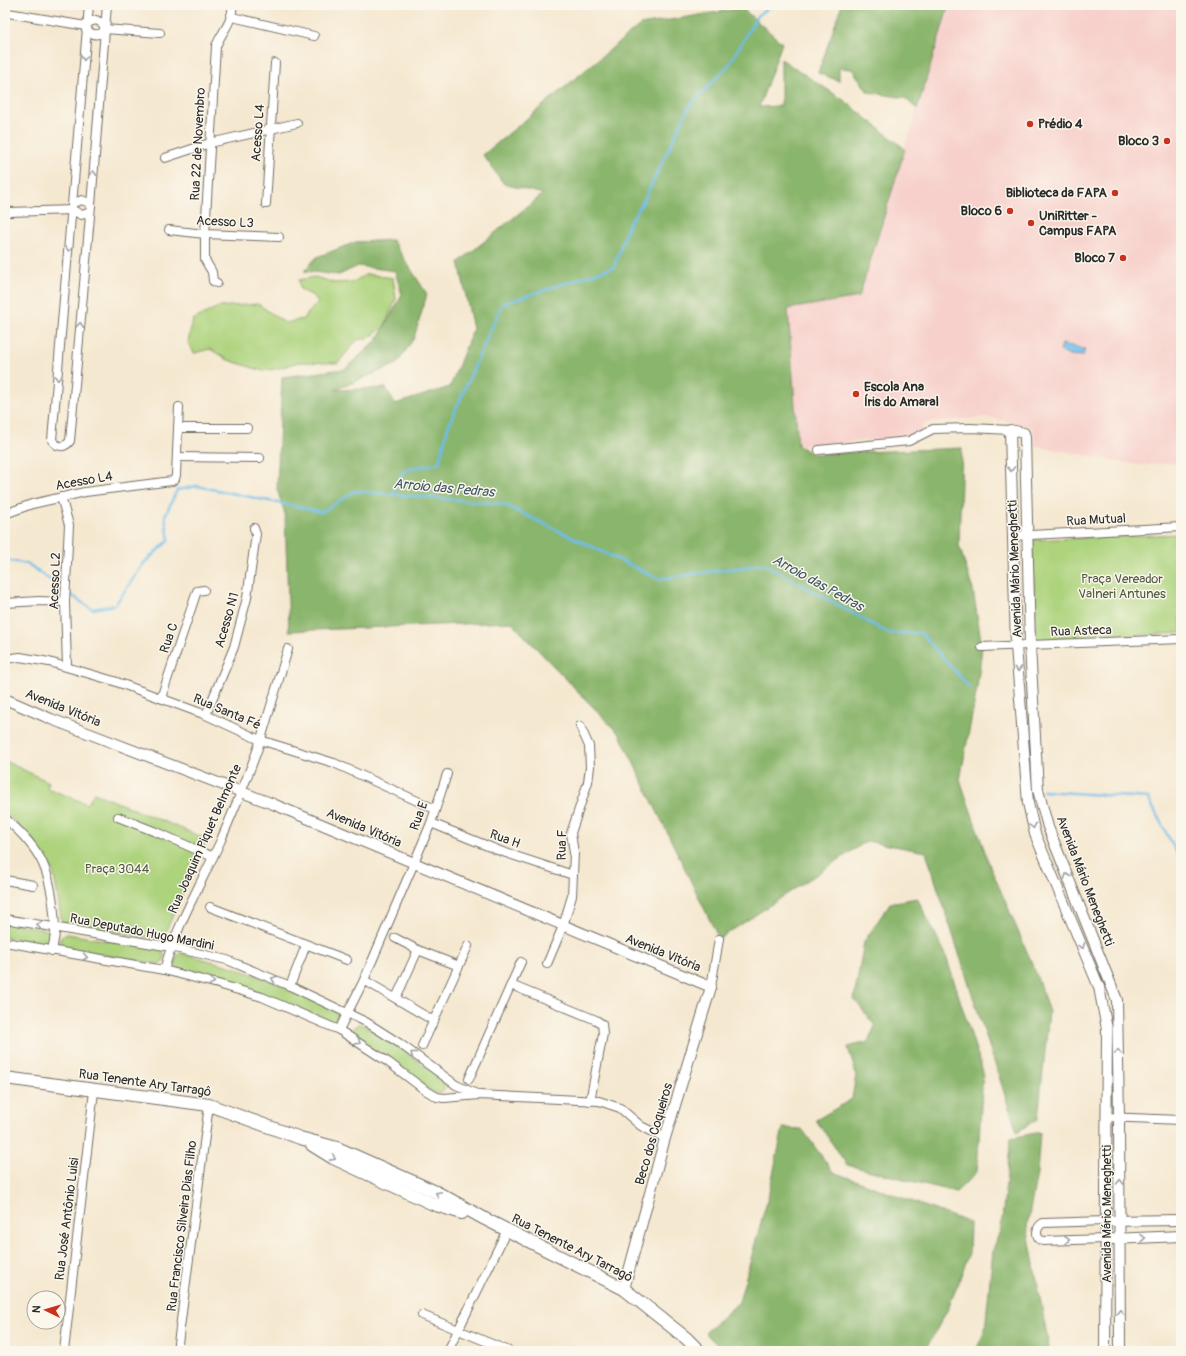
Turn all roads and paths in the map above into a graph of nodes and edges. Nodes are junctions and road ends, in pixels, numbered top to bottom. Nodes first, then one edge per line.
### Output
1 (89, 5) edge
2 (107, 5) edge
3 (233, 5) edge
4 (8, 13) dead end
5 (232, 17) junction
6 (86, 26) junction
7 (104, 29) junction
8 (160, 34) dead end
9 (314, 36) dead end
10 (275, 63) dead end
11 (297, 123) dead end
12 (271, 129) junction
13 (210, 143) junction
14 (165, 158) dead end
15 (266, 204) dead end
16 (73, 207) junction
17 (90, 208) junction
18 (9, 212) dead end
19 (169, 230) dead end
20 (205, 234) junction
21 (279, 237) dead end
22 (217, 284) dead end
23 (179, 407) dead end
24 (178, 428) junction
25 (247, 428) dead end
26 (1010, 430) junction
27 (819, 450) dead end
28 (177, 457) junction
29 (260, 458) dead end
30 (61, 497) junction
31 (5, 514) edge
32 (1181, 527) edge
33 (254, 528) dead end
34 (1012, 536) junction
35 (1026, 536) junction
36 (204, 590) dead end
37 (65, 602) junction
38 (5, 603) edge
39 (1181, 639) edge
40 (1016, 646) junction
41 (1030, 646) junction
42 (982, 647) dead end
43 (288, 649) dead end
44 (5, 659) edge
45 (67, 666) junction
46 (161, 698) junction
47 (5, 699) edge
48 (206, 715) junction
49 (580, 726) dead end
50 (260, 740) junction
51 (447, 774) dead end
52 (241, 792) junction
53 (1041, 800) junction
54 (1028, 803) junction
55 (435, 809) junction
56 (5, 818) edge
57 (118, 818) dead end
58 (431, 823) junction
59 (213, 857) junction
60 (414, 863) junction
61 (573, 875) junction
62 (5, 880) edge
63 (33, 885) dead end
64 (1077, 900) junction
65 (1064, 904) junction
66 (210, 907) dead end
67 (5, 919) edge
68 (563, 926) junction
69 (55, 928) junction
70 (395, 938) dead end
71 (719, 939) dead end
72 (5, 942) edge
73 (306, 945) junction
74 (468, 946) dead end
75 (171, 947) junction
76 (418, 950) junction
77 (52, 951) junction
78 (347, 960) dead end
79 (521, 962) dead end
80 (547, 964) dead end
81 (459, 966) junction
82 (164, 970) junction
83 (364, 980) junction
84 (511, 985) junction
85 (290, 986) junction
86 (711, 987) junction
87 (396, 998) junction
88 (1117, 1000) junction
89 (1101, 1002) junction
90 (348, 1013) junction
91 (434, 1021) junction
92 (338, 1030) junction
93 (422, 1046) dead end
94 (5, 1078) edge
95 (469, 1079) dead end
96 (448, 1080) junction
97 (94, 1091) junction
98 (479, 1095) junction
99 (440, 1098) junction
100 (590, 1101) junction
101 (209, 1105) junction
102 (1106, 1117) junction
103 (1119, 1117) junction
104 (1181, 1120) edge
105 (665, 1138) junction
106 (1181, 1220) edge
107 (1106, 1221) junction
108 (1120, 1221) junction
109 (507, 1230) junction
110 (1181, 1236) edge
111 (1120, 1238) junction
112 (1105, 1239) junction
113 (624, 1289) junction
114 (422, 1315) dead end
115 (458, 1330) junction
116 (64, 1351) edge
117 (177, 1351) edge
118 (448, 1351) edge
119 (509, 1351) edge
120 (699, 1351) edge
121 (1105, 1351) edge
122 (1120, 1351) edge

1 - 6 street
2 - 7 street
3 - 5 street, Rua 22 de Novembro
4 - 6 street
5 - 9 street
5 - 13 street, Rua 22 de Novembro
6 - 7 street
6 - 7 street
6 -> 16 street
7 - 8 street
17 -> 7 street
10 - 12 street, Acesso L4
11 - 12 street
12 - 13 street
12 - 15 street, Acesso L4
13 - 14 street
13 - 20 street, Rua 22 de Novembro
16 - 17 street
16 - 17 street
16 -> 17 street
16 - 18 street
19 - 20 street, Acesso L3
20 - 21 street, Acesso L3
20 - 22 street, Rua 22 de Novembro
23 - 24 street
24 - 25 street
24 - 28 street
26 - 27 street, Avenida Mário Meneghetti
26 -> 34 street, Avenida Mário Meneghetti
26 - 35 street, Avenida Mário Meneghetti
28 - 29 street
28 - 30 street, Acesso L4
30 - 31 street, Acesso L4
30 - 37 street, Acesso L2
32 - 35 street, Rua Mutual
33 - 48 street, Acesso N1
34 - 35 street, Rua Mutual
34 - 40 street, Avenida Mário Meneghetti
35 - 41 street, Avenida Mário Meneghetti
36 - 46 street, Rua C
37 - 38 street
37 - 45 street, Acesso L2
39 - 41 street, Rua Asteca
40 - 41 street, Rua Asteca
40 - 42 street, Rua Asteca
40 -> 54 street, Avenida Mário Meneghetti
41 - 53 street, Avenida Mário Meneghetti
43 - 50 street, Rua Joaquim Piquet Belmonte
44 - 45 street, Rua Santa Fé
45 - 46 street, Rua Santa Fé
46 - 48 street, Rua Santa Fé
47 - 52 street, Avenida Vitória
48 - 50 street, Rua Santa Fé
49 - 61 street, Rua F
50 - 52 street, Rua Joaquim Piquet Belmonte
50 - 55 street, Rua Santa Fé
51 - 55 street, Rua E
52 - 59 street, Rua Joaquim Piquet Belmonte
52 - 60 street, Avenida Vitória
53 - 54 street
64 -> 53 street, Avenida Mário Meneghetti
54 -> 65 street, Avenida Mário Meneghetti
55 - 58 street, Rua E
56 - 69 street
57 - 59 street
58 - 60 street, Rua E
58 - 61 street, Rua H
59 - 75 street, Rua Joaquim Piquet Belmonte
60 - 68 street, Avenida Vitória
60 - 83 street, Rua E
61 - 68 street, Rua F
62 - 63 street
64 - 65 street
64 - 88 street, Avenida Mário Meneghetti
65 -> 89 street, Avenida Mário Meneghetti
66 - 73 street
69 -> 67 street, Rua Deputado Hugo Mardini
68 - 80 street, Rua F
68 - 86 street, Avenida Vitória
69 - 75 street, Rua Deputado Hugo Mardini
69 - 77 street
70 - 76 street
71 - 86 street
72 - 77 street
73 - 78 street
73 - 85 street
74 - 81 street
75 - 82 street, Rua Joaquim Piquet Belmonte
85 -> 75 street, Rua Deputado Hugo Mardini
76 - 81 street
76 - 87 street
77 -> 82 street
79 - 84 street
81 - 91 street
82 -> 92 street
83 - 87 street
83 - 90 street, Rua E
84 - 95 street
84 - 100 street
85 - 90 street, Rua Deputado Hugo Mardini
86 - 105 street, Beco dos Coqueiros
87 - 91 street
88 - 89 street
103 -> 88 street, Avenida Mário Meneghetti
89 - 102 street, Avenida Mário Meneghetti
90 - 92 street, Rua E
96 -> 90 street, Rua Deputado Hugo Mardini
91 - 93 street
92 -> 99 street
94 - 97 main road, Rua Tenente Ary Tarragô
96 - 98 street, Rua Deputado Hugo Mardini
96 - 99 street
97 - 101 main road, Rua Tenente Ary Tarragô
97 - 116 street, Rua José Antônio Luisi
98 - 99 street, Rua Deputado Hugo Mardini
98 - 100 street, Rua Deputado Hugo Mardini
100 - 105 street, Rua Deputado Hugo Mardini
101 - 109 main road, Rua Tenente Ary Tarragô
101 - 117 street, Rua Francisco Silveira Dias Filho
102 - 103 street
102 - 107 street, Avenida Mário Meneghetti
103 - 104 street
108 -> 103 street, Avenida Mário Meneghetti
105 - 113 street, Beco dos Coqueiros
106 - 108 street
107 - 108 street
107 - 112 street, Avenida Mário Meneghetti
107 -> 112 street
108 - 111 street, Avenida Mário Meneghetti
109 - 113 main road, Rua Tenente Ary Tarragô
109 - 115 street
111 -> 110 street
111 - 112 street
122 -> 111 street, Avenida Mário Meneghetti
112 - 121 street, Avenida Mário Meneghetti
113 - 120 main road, Rua Tenente Ary Tarragô
114 - 115 street
115 - 118 street
115 - 119 street

